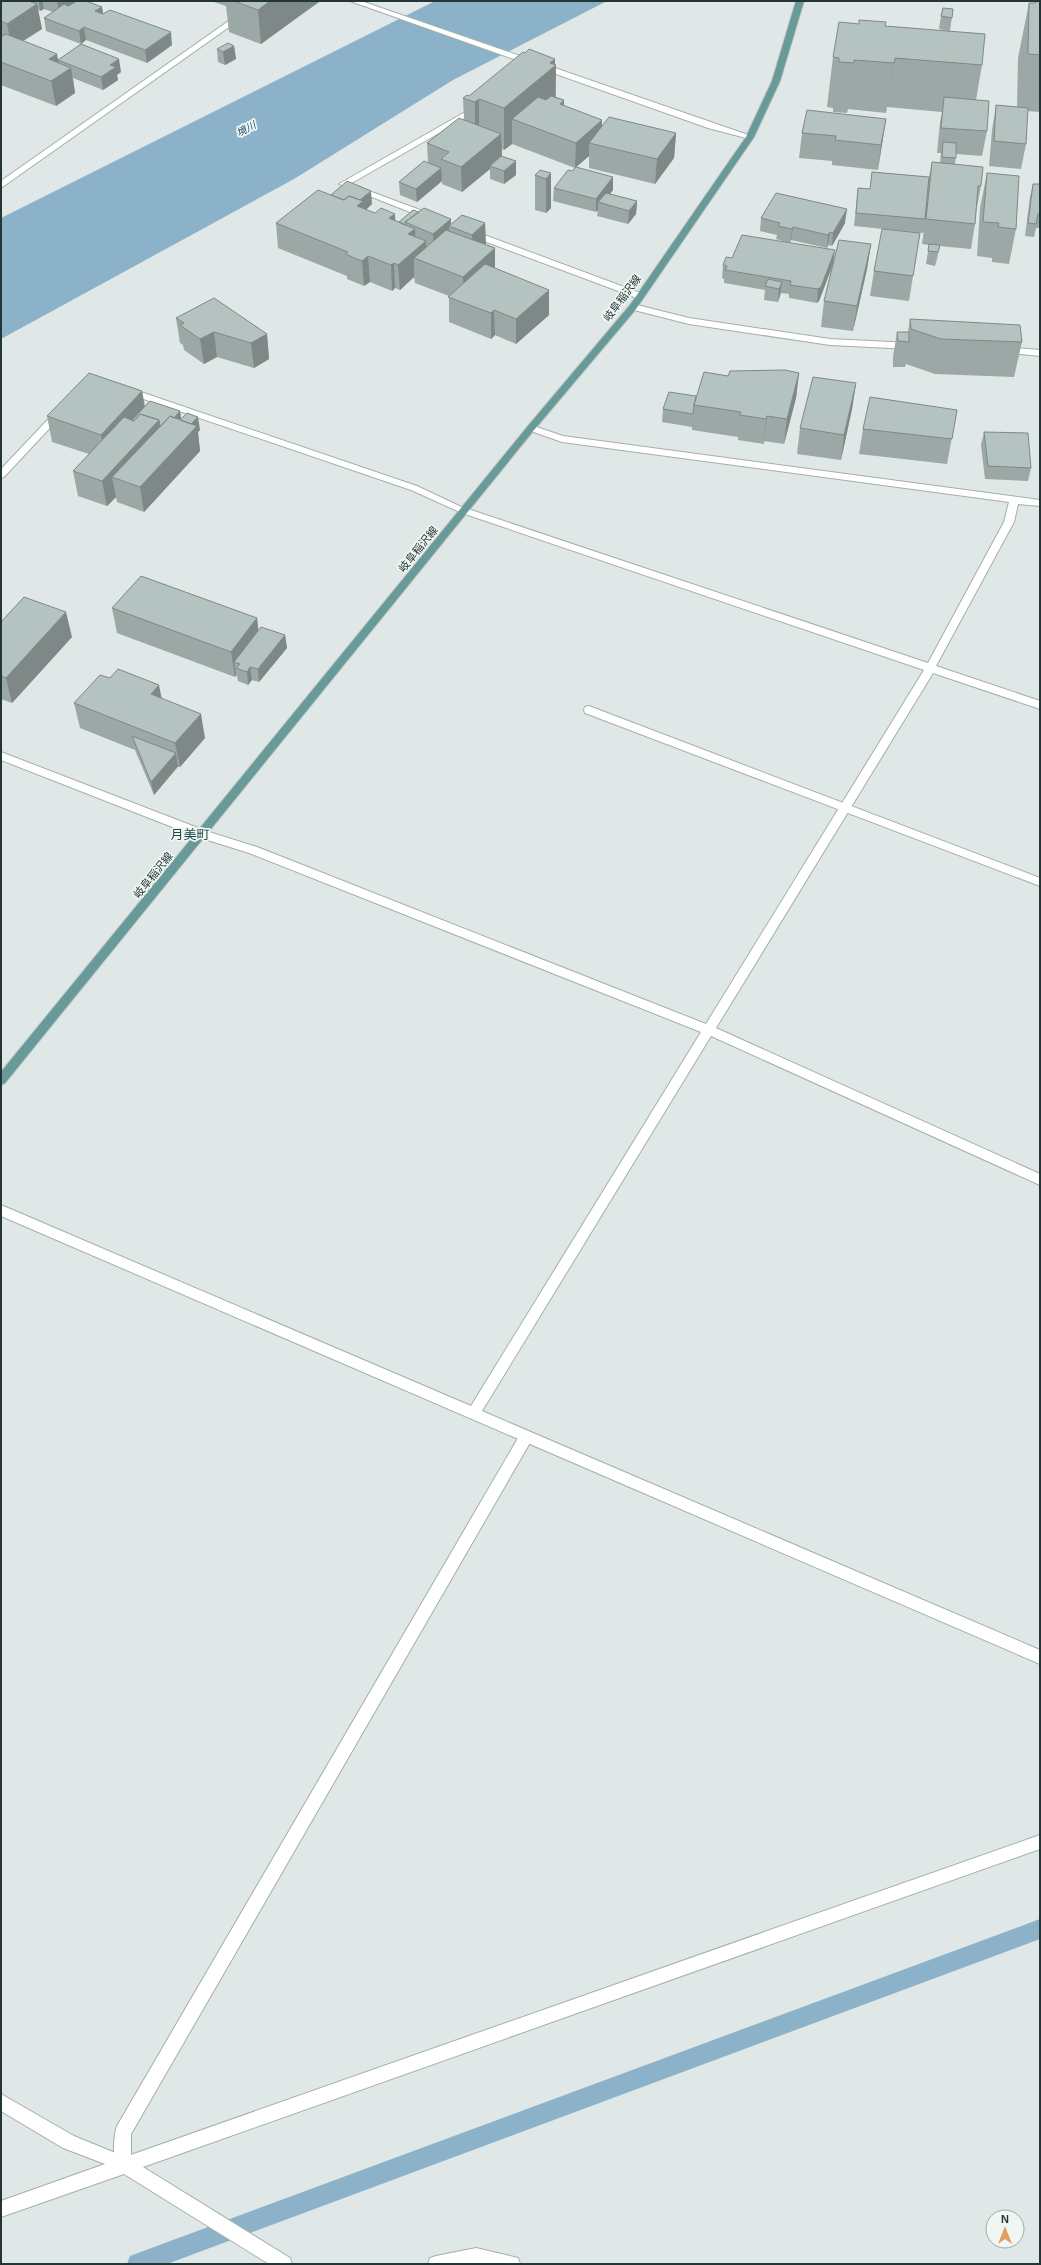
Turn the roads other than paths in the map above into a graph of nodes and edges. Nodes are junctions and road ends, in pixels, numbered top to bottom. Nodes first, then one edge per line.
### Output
1 (262, 1) edge
2 (354, 1) edge
3 (800, 1) edge
4 (548, 69) junction
5 (534, 77) edge
6 (486, 104) edge
7 (750, 137) junction
8 (1, 186) edge
9 (435, 219) edge
10 (464, 230) edge
11 (640, 296) junction
12 (633, 307) junction
13 (923, 347) edge
14 (993, 350) edge
15 (1040, 353) edge
16 (122, 389) edge
17 (65, 407) edge
18 (531, 428) junction
19 (1, 475) edge
20 (1014, 500) junction
21 (1040, 504) edge
22 (465, 511) junction
23 (931, 667) junction
24 (1040, 705) edge
25 (589, 710) dead end
26 (1, 756) edge
27 (845, 807) junction
28 (202, 834) junction
29 (1040, 882) edge
30 (709, 1030) junction
31 (1, 1080) edge
32 (1040, 1180) edge
33 (1, 1210) edge
34 (473, 1414) junction
35 (526, 1437) junction
36 (1040, 1657) edge
37 (1040, 1842) edge
38 (1, 2102) edge
39 (123, 2164) junction
40 (1, 2209) edge
41 (284, 2263) edge
42 (436, 2264) edge
43 (512, 2264) edge

1 - 8 street
2 - 4 street
3 - 7 main road, 岐阜稲沢線
4 - 5 street
4 - 7 street
6 - 9 street
7 - 11 main road, 岐阜稲沢線
10 - 11 street
11 - 12 main road, 岐阜稲沢線
12 - 13 street
12 - 18 main road, 岐阜稲沢線
14 - 15 street
16 - 22 street
17 - 19 street
18 - 20 street
18 - 22 main road, 岐阜稲沢線
20 - 21 street
20 - 23 street
22 - 23 street
22 - 28 main road, 岐阜稲沢線
23 - 24 street
23 - 27 street
25 - 27 street
26 - 28 street
27 - 29 street
27 - 30 street
28 - 30 street
28 - 31 main road, 岐阜稲沢線
30 - 32 street
30 - 34 street
33 - 34 street
34 - 35 street
35 - 36 street
35 - 39 street
37 - 39 street
38 - 39 street
39 - 40 street
39 - 41 street
42 - 43 street

